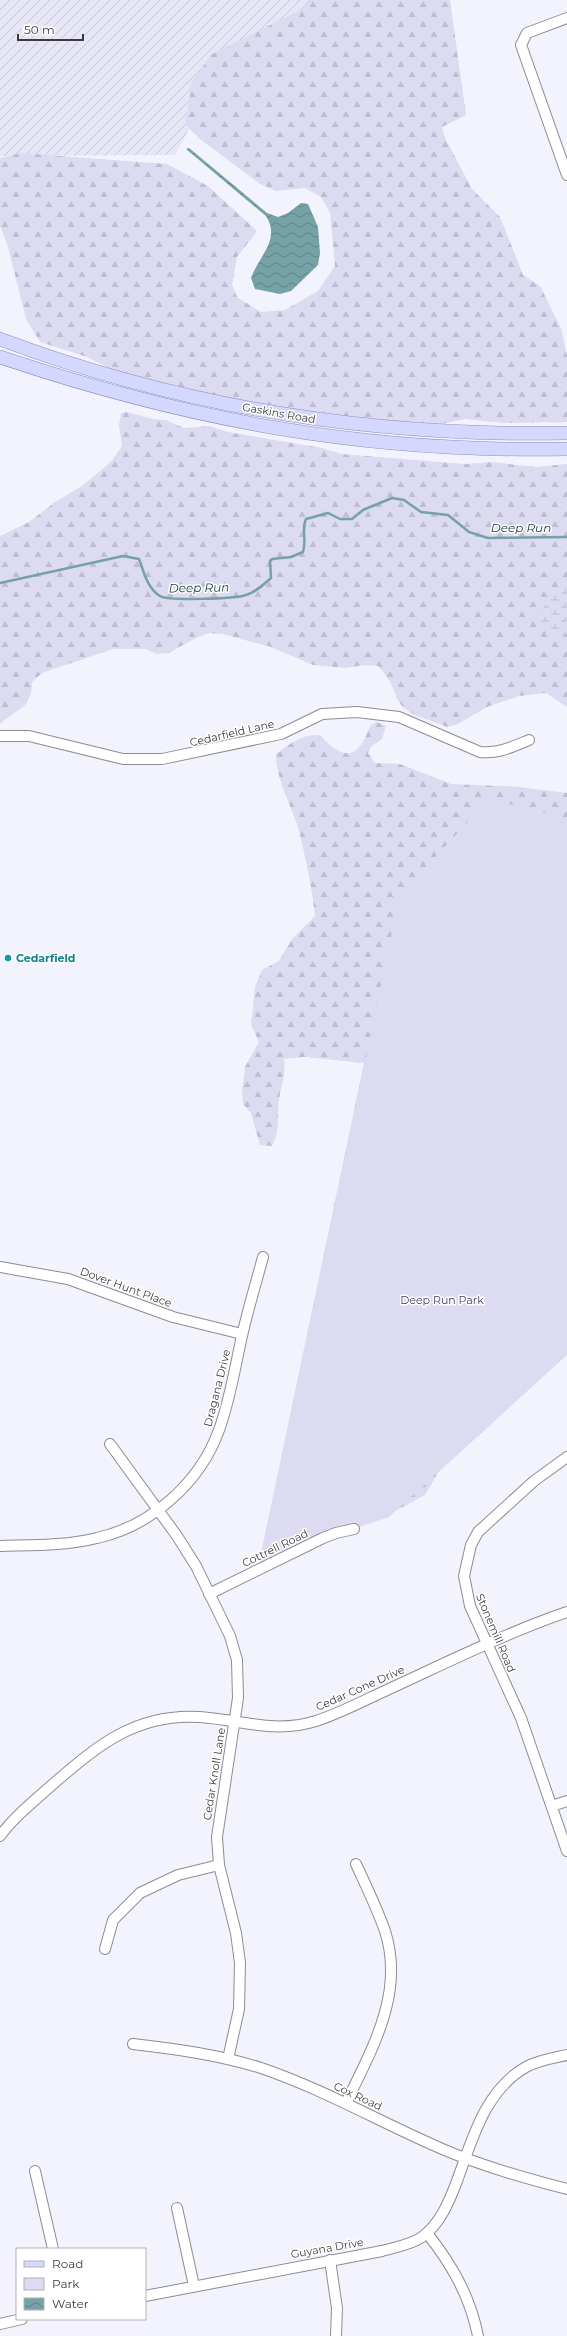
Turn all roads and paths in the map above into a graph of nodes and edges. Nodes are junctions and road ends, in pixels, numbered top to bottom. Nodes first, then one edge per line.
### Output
1 (567, 18) edge
2 (567, 175) edge
3 (0, 339) edge
4 (0, 357) edge
5 (567, 433) edge
6 (567, 450) edge
7 (0, 736) edge
8 (529, 740) dead end
9 (263, 1257) dead end
10 (0, 1267) edge
11 (242, 1334) junction
12 (110, 1444) dead end
13 (567, 1457) edge
14 (158, 1510) junction
15 (354, 1529) dead end
16 (0, 1546) edge
17 (209, 1594) junction
18 (567, 1612) edge
19 (487, 1644) junction
20 (234, 1722) junction
21 (567, 1801) edge
22 (552, 1806) junction
23 (0, 1836) edge
24 (567, 1851) edge
25 (356, 1864) dead end
26 (219, 1865) junction
27 (105, 1949) dead end
28 (133, 2044) dead end
29 (567, 2055) edge
30 (228, 2059) junction
31 (346, 2103) junction
32 (466, 2158) junction
33 (35, 2171) dead end
34 (567, 2189) edge
35 (177, 2208) dead end
36 (427, 2233) junction
37 (52, 2248) edge
38 (330, 2260) junction
39 (194, 2286) junction
40 (146, 2296) edge
41 (18, 2320) edge
42 (0, 2324) edge
43 (336, 2336) edge
44 (478, 2336) edge

1 - 2 street
3 - 5 main road, Gaskins Road
4 - 6 main road, Gaskins Road
7 - 8 street, Cedarfield Lane
9 - 11 street, Dragana Drive
10 - 11 street, Dover Hunt Place
11 - 14 street, Dragana Drive
12 - 14 street, Cedar Knoll Lane
13 - 19 street, Stonemill Road
14 - 16 street, Dragana Drive
14 - 17 street, Cedar Knoll Lane
15 - 17 street, Cottrell Road
17 - 20 street, Cedar Knoll Lane
18 - 19 street, Cedar Cone Drive
19 - 20 street, Cedar Cone Drive
19 - 22 street, Stonemill Road
20 - 23 street, Cedar Cone Drive
20 - 26 street, Cedar Knoll Lane
21 - 22 street
22 - 24 street, Stonemill Road
25 - 31 street
26 - 27 street
26 - 30 street, Cedar Knoll Lane
28 - 30 street, Cox Road
29 - 32 street, Guyana Drive
30 - 31 street, Cox Road
31 - 32 street, Cox Road
32 - 34 street, Cox Road
32 - 36 street, Guyana Drive
33 - 37 street
35 - 39 street
36 - 38 street, Guyana Drive
36 - 44 street
38 - 39 street, Guyana Drive
38 - 43 street
39 - 40 street, Guyana Drive
41 - 42 street

